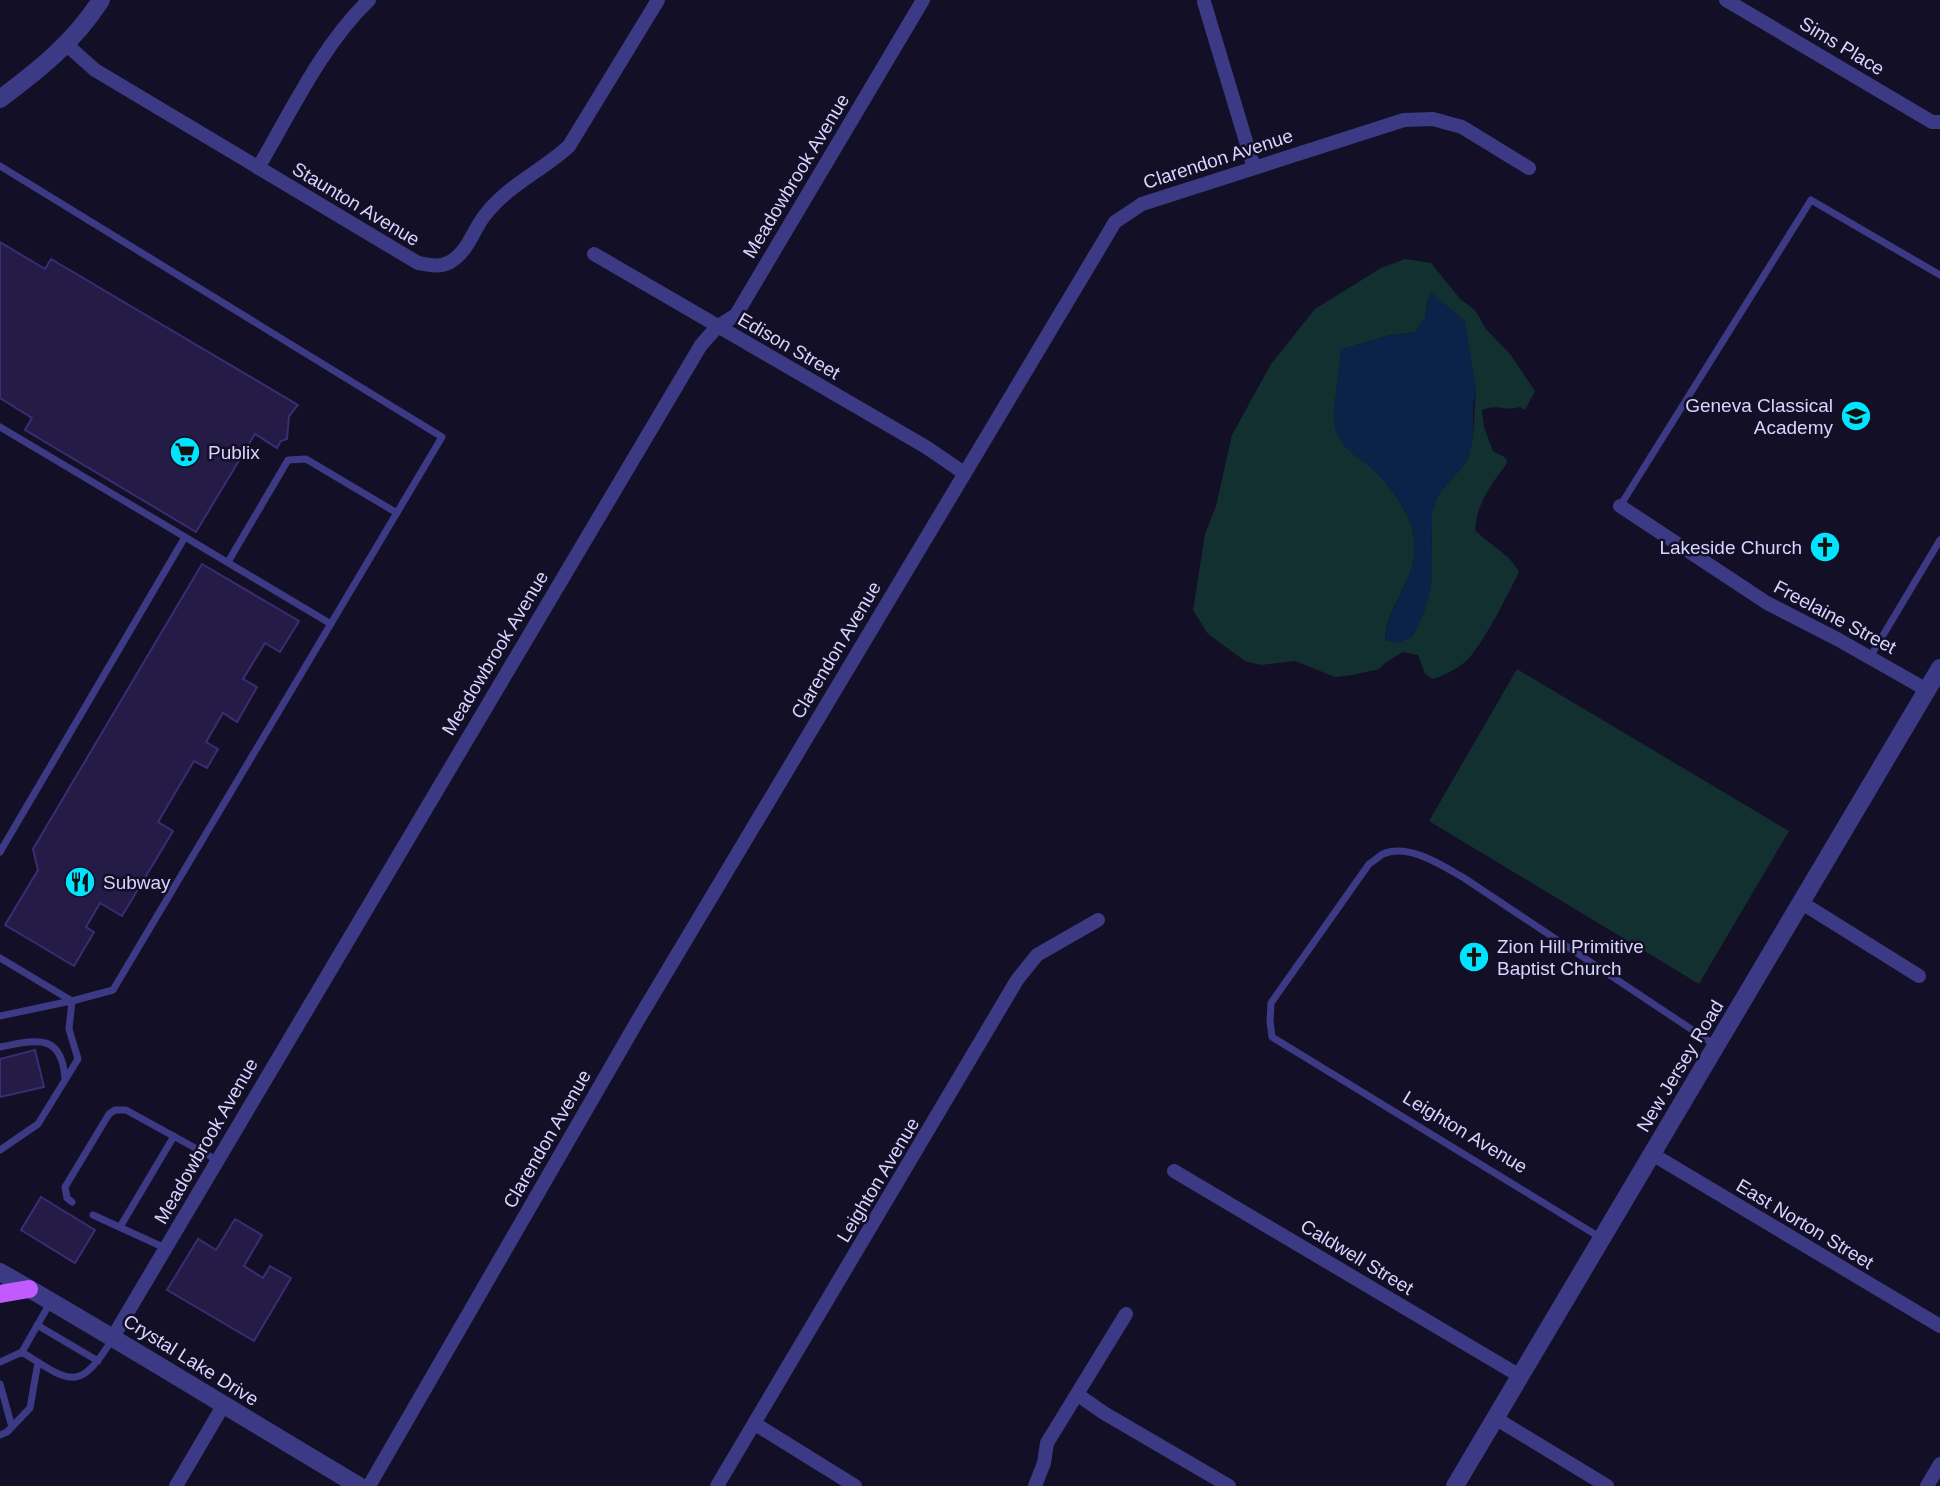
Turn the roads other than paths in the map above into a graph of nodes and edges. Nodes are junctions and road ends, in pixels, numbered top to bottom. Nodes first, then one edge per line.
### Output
1 (101, 0) edge
2 (369, 0) edge
3 (658, 0) edge
4 (923, 0) edge
5 (1726, 0) edge
6 (1204, 2) dead end
7 (67, 45) junction
8 (0, 99) edge
9 (1940, 122) edge
10 (0, 166) edge
11 (258, 168) junction
12 (1254, 168) junction
13 (1530, 168) dead end
14 (594, 254) dead end
15 (1940, 275) edge
16 (717, 327) junction
17 (0, 427) edge
18 (964, 473) junction
19 (1620, 506) joint
20 (397, 513) junction
21 (185, 537) junction
22 (1940, 540) edge
23 (228, 562) junction
24 (331, 624) junction
25 (1870, 657) junction
26 (1940, 669) edge
27 (1927, 690) junction
28 (0, 852) edge
29 (1802, 903) junction
30 (1098, 919) dead end
31 (0, 958) edge
32 (1919, 976) dead end
33 (72, 1001) junction
34 (0, 1016) edge
35 (1717, 1046) junction
36 (0, 1047) edge
37 (65, 1080) junction
38 (174, 1136) junction
39 (0, 1150) edge
40 (1651, 1154) junction
41 (217, 1160) junction
42 (1174, 1171) dead end
43 (72, 1202) dead end
44 (93, 1215) dead end
45 (120, 1227) junction
46 (1602, 1238) junction
47 (166, 1248) junction
48 (0, 1272) edge
49 (29, 1289) junction
50 (0, 1294) edge
51 (51, 1301) junction
52 (1126, 1314) dead end
53 (37, 1325) junction
54 (1940, 1326) edge
55 (113, 1337) junction
56 (22, 1352) junction
57 (98, 1361) junction
58 (0, 1362) edge
59 (38, 1362) junction
60 (1520, 1376) junction
61 (0, 1384) edge
62 (1078, 1395) junction
63 (223, 1406) junction
64 (1495, 1418) junction
65 (755, 1424) junction
66 (12, 1427) junction
67 (0, 1435) edge
68 (1940, 1464) edge
69 (176, 1486) edge
70 (359, 1486) edge
71 (369, 1486) edge
72 (718, 1486) edge
73 (855, 1486) edge
74 (1035, 1486) edge
75 (1228, 1486) edge
76 (1455, 1486) edge
77 (1607, 1486) edge
78 (1927, 1486) edge

1 - 7 street
2 - 11 street
3 - 11 street, Staunton Avenue
4 - 16 street, Meadowbrook Avenue
5 - 9 street, Sims Place
6 - 12 street
7 - 8 street
7 - 11 street, Staunton Avenue
10 - 20 lane
12 - 13 street, Clarendon Avenue
12 - 18 street, Clarendon Avenue
14 - 16 street, Edison Street
15 - 19 lane
16 - 18 street, Edison Street
16 - 41 street, Meadowbrook Avenue
17 - 21 lane
18 - 71 street, Clarendon Avenue
19 - 25 street, Freelaine Street
20 - 23 lane
20 - 24 lane
21 - 23 lane
21 - 28 lane
22 - 25 lane
23 - 24 lane
24 - 33 lane
25 - 27 street, Freelaine Street
26 - 27 street, New Jersey Road
27 - 29 street, New Jersey Road
29 - 32 street
29 - 35 street, New Jersey Road
30 - 65 street, Leighton Avenue
31 - 33 lane
33 - 34 lane
33 - 37 lane
35 - 40 street, New Jersey Road
35 - 46 lane, Leighton Avenue
36 - 37 lane
37 - 39 lane
38 - 41 lane
38 - 43 lane
38 - 45 lane
40 - 46 street, New Jersey Road
40 - 54 street, East Norton Street
41 - 47 street, Meadowbrook Avenue
42 - 60 street, Caldwell Street
44 - 45 lane
45 - 47 lane
46 - 60 street, New Jersey Road
47 - 55 street, Meadowbrook Avenue
48 - 49 street, Crystal Lake Drive
49 - 50 main road
49 - 51 street, Crystal Lake Drive
51 - 53 lane
51 - 55 street, Crystal Lake Drive
52 - 62 street
53 - 56 lane
53 - 57 lane
55 - 57 lane
55 - 63 street, Crystal Lake Drive
56 - 58 lane
56 - 59 lane
57 - 59 lane
59 - 66 lane
60 - 64 street, New Jersey Road
61 - 66 lane
62 - 74 street
62 - 75 street
63 - 69 street
63 - 70 street, Crystal Lake Drive
64 - 76 street, New Jersey Road
64 - 77 street
65 - 72 street, Leighton Avenue
65 - 73 street
66 - 67 lane
68 - 78 street

